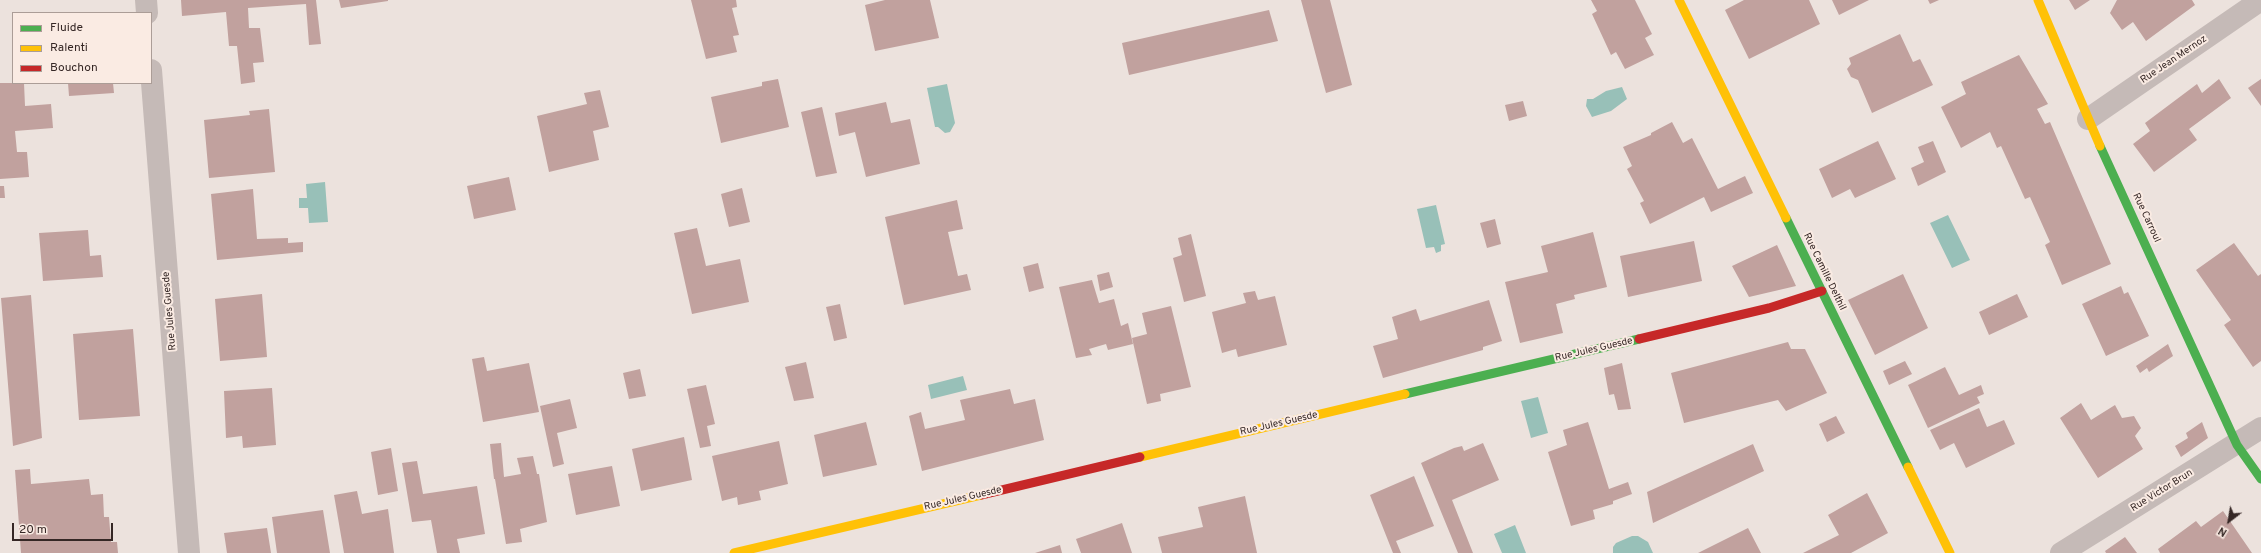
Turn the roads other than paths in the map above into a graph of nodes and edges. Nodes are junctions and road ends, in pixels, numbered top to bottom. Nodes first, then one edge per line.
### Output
1 (146, 0) edge
2 (1679, 0) edge
3 (2038, 0) edge
4 (2261, 0) edge
5 (146, 12) edge
6 (152, 83) edge
7 (2088, 119) junction
8 (1822, 291) junction
9 (2261, 428) edge
10 (2237, 445) junction
11 (2261, 479) edge
12 (189, 553) edge
13 (734, 553) edge
14 (1950, 553) edge
15 (2061, 553) edge

1 - 5 street
2 - 8 street, Rue Camille Delthil
3 - 7 street, Rue Carroul
4 - 7 street, Rue Jean Mernoz
6 - 12 street, Rue Jules Guesde
7 - 10 street, Rue Carroul
8 - 13 street, Rue Jules Guesde
8 - 14 street, Rue Camille Delthil
9 - 10 street, Rue Victor Brun
10 - 11 street, Rue Carroul
10 - 15 street, Rue Victor Brun

